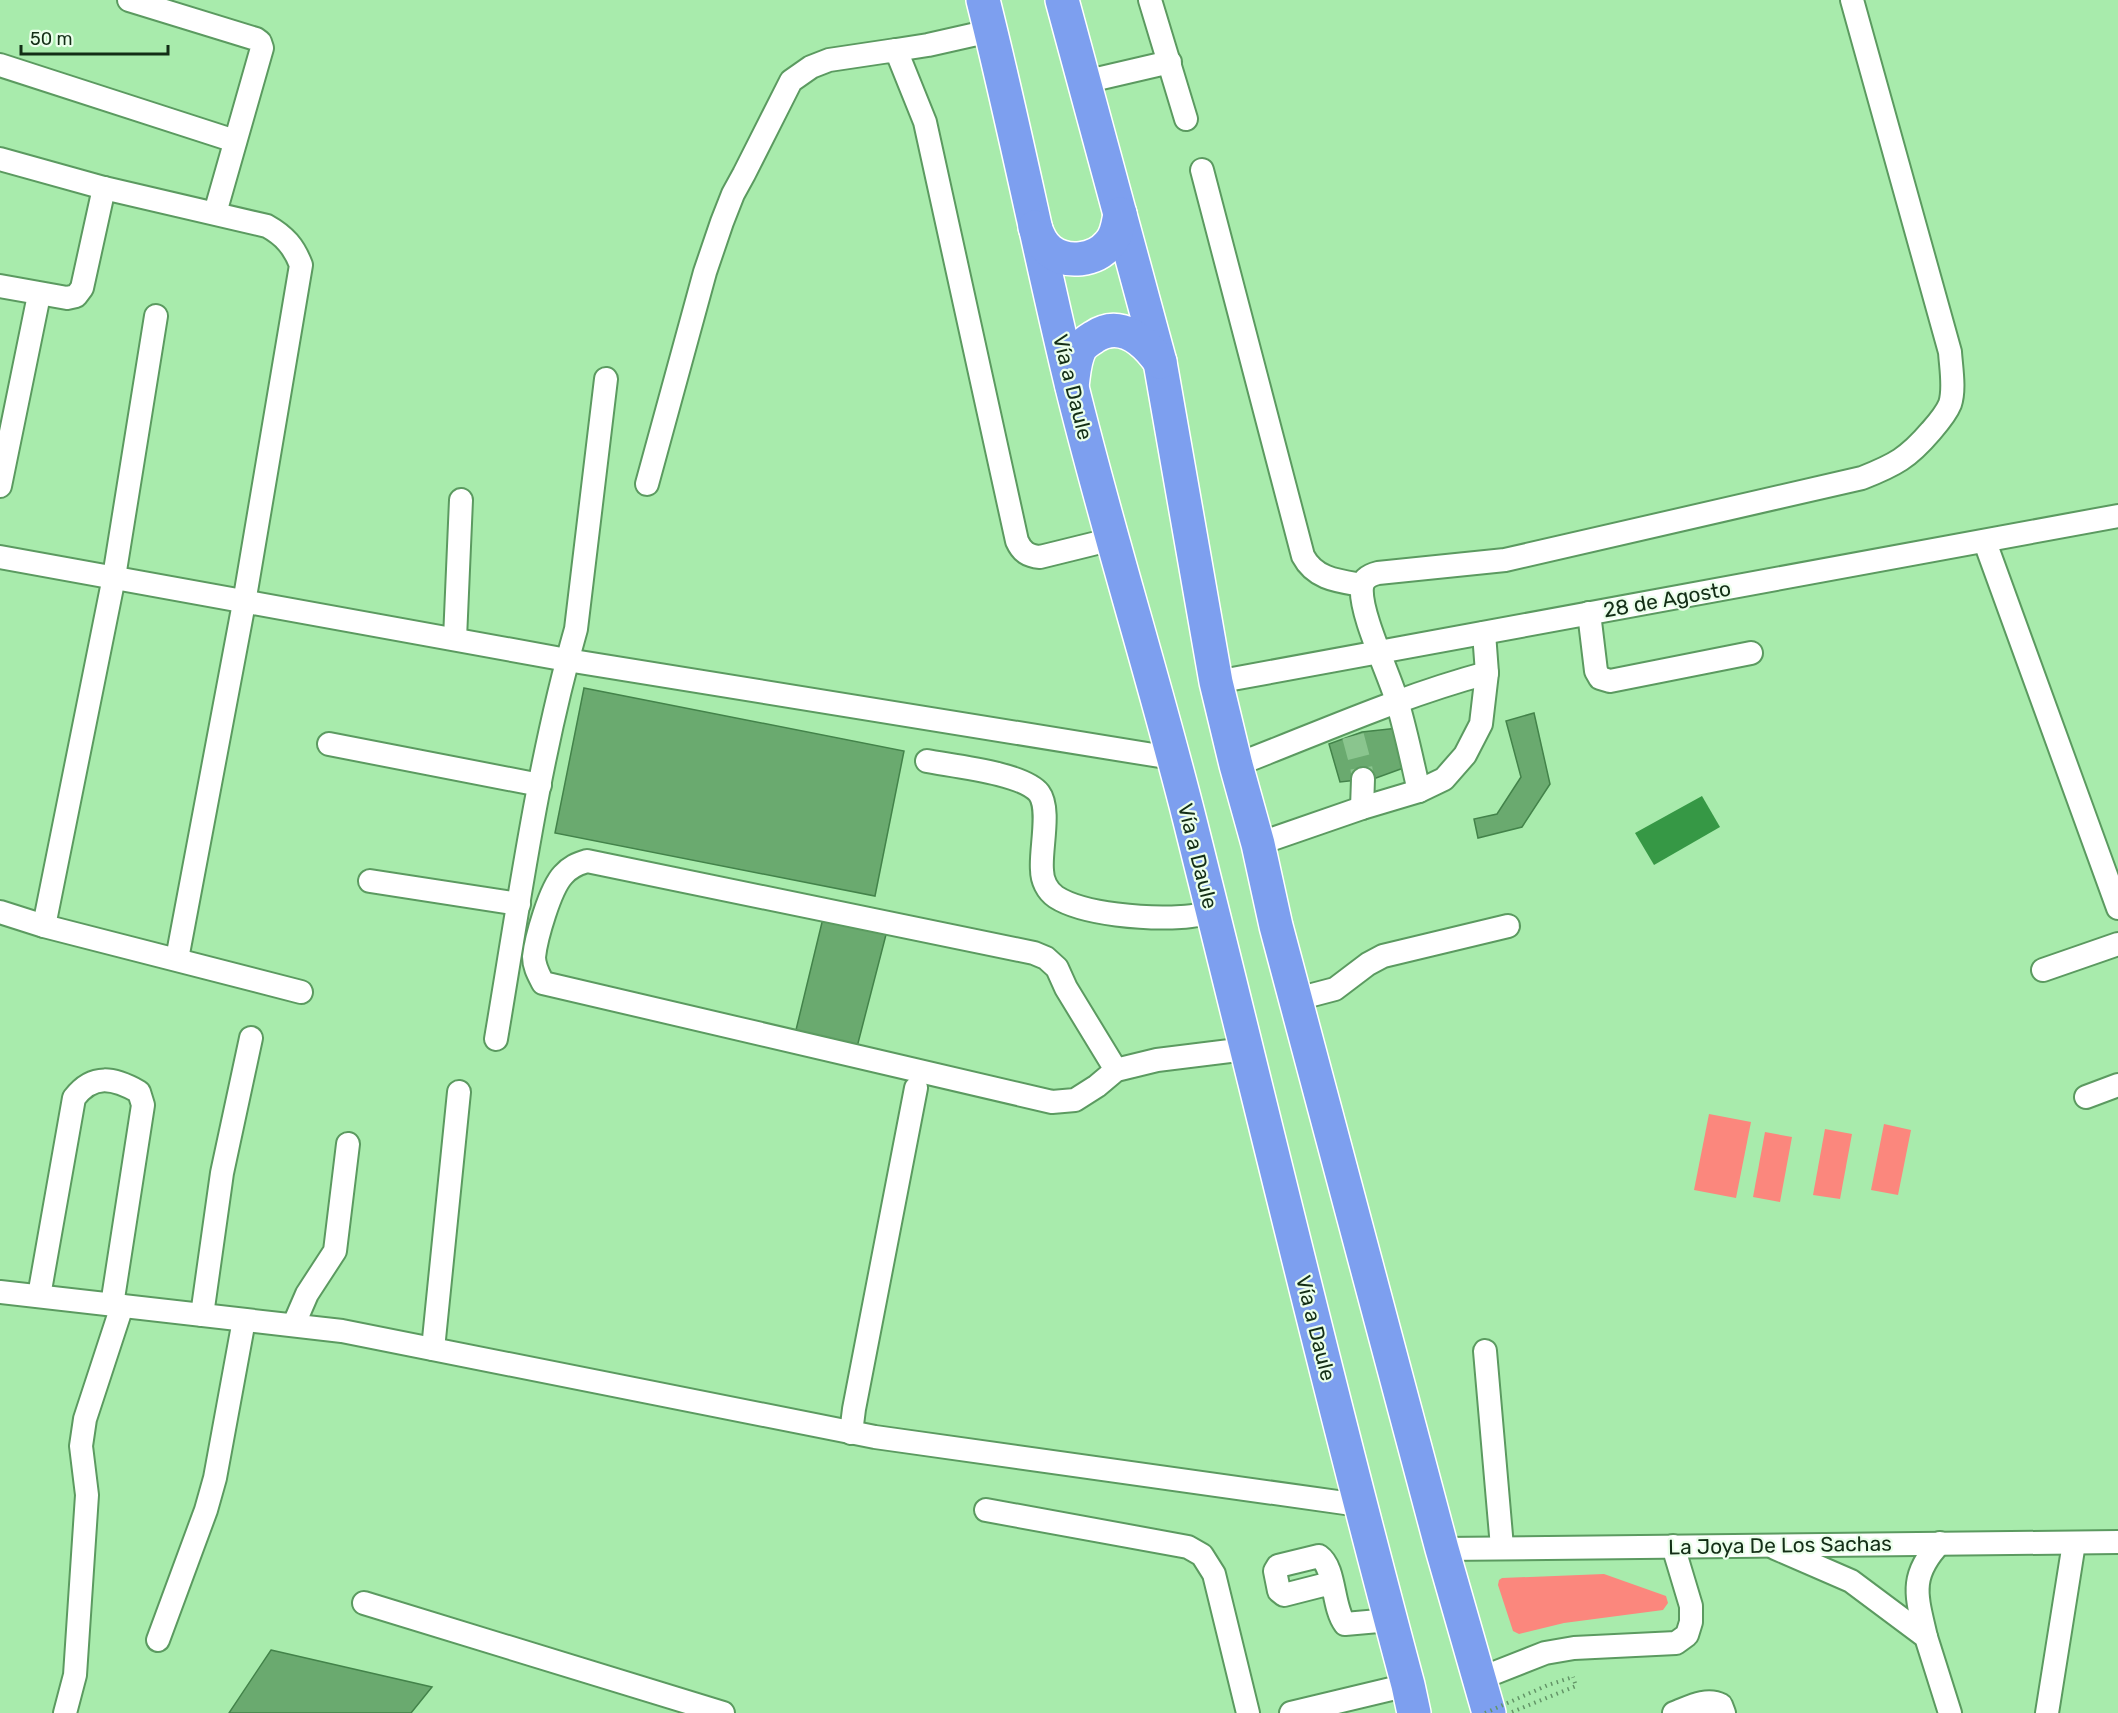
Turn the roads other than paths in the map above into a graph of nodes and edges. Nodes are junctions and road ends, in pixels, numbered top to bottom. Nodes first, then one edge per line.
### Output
1 (129, 0) edge
2 (982, 0) edge
3 (1062, 0) edge
4 (1150, 0) edge
5 (1852, 0) edge
6 (990, 31) junction
7 (896, 50) junction
8 (1170, 62) junction
9 (0, 65) edge
10 (1084, 82) junction
11 (1186, 119) dead end
12 (235, 141) junction
13 (0, 159) edge
14 (1202, 170) dead end
15 (104, 188) junction
16 (216, 213) junction
17 (1120, 214) junction
18 (1033, 223) junction
19 (0, 286) edge
20 (39, 295) junction
21 (156, 316) dead end
22 (1160, 362) junction
23 (606, 379) dead end
24 (1072, 387) junction
25 (647, 484) dead end
26 (0, 486) edge
27 (461, 500) dead end
28 (2118, 516) edge
29 (1113, 539) junction
30 (1985, 542) junction
31 (0, 557) edge
32 (114, 578) junction
33 (1362, 585) junction
34 (244, 603) junction
35 (1589, 613) junction
36 (1484, 633) junction
37 (455, 639) junction
38 (1379, 650) junction
39 (1751, 653) dead end
40 (567, 660) junction
41 (1487, 673) junction
42 (1216, 682) junction
43 (1397, 701) junction
44 (328, 744) dead end
45 (1172, 758) junction
46 (927, 761) dead end
47 (1236, 765) junction
48 (1363, 779) tunnel mouth
49 (540, 785) junction
50 (1419, 791) junction
51 (1362, 808) junction
52 (1257, 844) junction
53 (370, 881) dead end
54 (519, 904) junction
55 (2118, 908) edge
56 (0, 912) edge
57 (1212, 912) junction
58 (45, 926) junction
59 (1508, 926) dead end
60 (2118, 944) edge
61 (177, 959) junction
62 (2043, 970) dead end
63 (301, 992) dead end
64 (1297, 999) junction
65 (251, 1038) dead end
66 (496, 1039) dead end
67 (1246, 1049) junction
68 (1116, 1070) junction
69 (2118, 1085) edge
70 (916, 1088) dead end
71 (459, 1092) dead end
72 (2085, 1097) dead end
73 (348, 1144) dead end
74 (0, 1292) edge
75 (39, 1296) junction
76 (117, 1305) junction
77 (202, 1315) junction
78 (243, 1320) junction
79 (294, 1324) junction
80 (433, 1349) junction
81 (1485, 1351) dead end
82 (851, 1432) junction
83 (1359, 1505) junction
84 (986, 1510) dead end
85 (2118, 1542) edge
86 (1940, 1543) junction
87 (2074, 1543) junction
88 (1768, 1545) junction
89 (1673, 1546) junction
90 (1502, 1548) junction
91 (1442, 1549) junction
92 (1331, 1583) dead end
93 (364, 1603) dead end
94 (1390, 1620) junction
95 (1926, 1638) junction
96 (158, 1640) dead end
97 (1479, 1679) junction
98 (1411, 1699) edge
99 (65, 1713) edge
100 (723, 1713) edge
101 (1248, 1713) edge
102 (1291, 1713) edge
103 (1487, 1713) edge
104 (1674, 1713) edge
105 (1724, 1713) edge
106 (1950, 1713) edge
107 (2047, 1713) edge

1 - 12 street
2 - 6 highway, Vía a Daule
3 - 10 highway
4 - 8 street
5 - 33 street
6 - 7 street
6 - 18 highway, Vía a Daule
7 - 25 street
7 - 29 street
8 - 10 street
8 - 11 street
9 - 12 street
10 - 17 highway
12 - 16 street
13 - 15 street
14 - 33 street
15 - 16 street
15 - 20 street
16 - 34 street
17 - 18 highway
17 - 22 highway
18 - 24 highway, Vía a Daule
19 - 20 street
20 - 26 street
21 - 32 street
22 - 24 highway
22 - 42 highway
23 - 40 street
24 - 29 highway, Vía a Daule
27 - 37 street
28 - 30 street, 28 de Agosto
29 - 45 highway, Vía a Daule
30 - 35 street, 28 de Agosto
30 - 55 street
31 - 32 street
32 - 34 street
32 - 58 street
33 - 38 street
34 - 37 street
34 - 61 street
35 - 36 street, 28 de Agosto
35 - 39 street
36 - 38 street, 28 de Agosto
36 - 41 street
37 - 40 street
38 - 42 street, 28 de Agosto
38 - 43 street
40 - 45 street
40 - 49 street
41 - 43 street
41 - 50 street
42 - 47 highway
43 - 47 street
43 - 50 street
44 - 49 street
45 - 57 highway, Vía a Daule
46 - 57 street
47 - 52 highway
48 - 51 street
49 - 54 street
50 - 51 street
51 - 52 street
52 - 64 highway
53 - 54 street
54 - 66 street
56 - 58 street
57 - 67 highway, Vía a Daule
58 - 61 street
59 - 64 street
60 - 62 street
61 - 63 street
64 - 91 highway
65 - 77 street
67 - 68 street
67 - 83 highway, Vía a Daule
68 - 68 street
69 - 72 street
70 - 82 street
71 - 80 street
73 - 79 street
74 - 75 street
75 - 76 street
75 - 76 street
76 - 77 street
76 - 99 street
77 - 78 street
78 - 79 street
78 - 96 street
79 - 80 street
80 - 82 street
81 - 90 street
82 - 83 street
83 - 94 highway, Vía a Daule
84 - 101 street
85 - 87 street, La Joya De Los Sachas
86 - 87 street, La Joya De Los Sachas
86 - 88 street, La Joya De Los Sachas
86 - 95 street
87 - 107 street
88 - 89 street, La Joya De Los Sachas
88 - 95 street
89 - 90 street, La Joya De Los Sachas
89 - 97 street
90 - 91 street, La Joya De Los Sachas
91 - 97 highway
92 - 94 street
93 - 100 street
94 - 98 highway, Vía a Daule
95 - 106 street
97 - 103 highway
98 - 102 street
104 - 105 street

